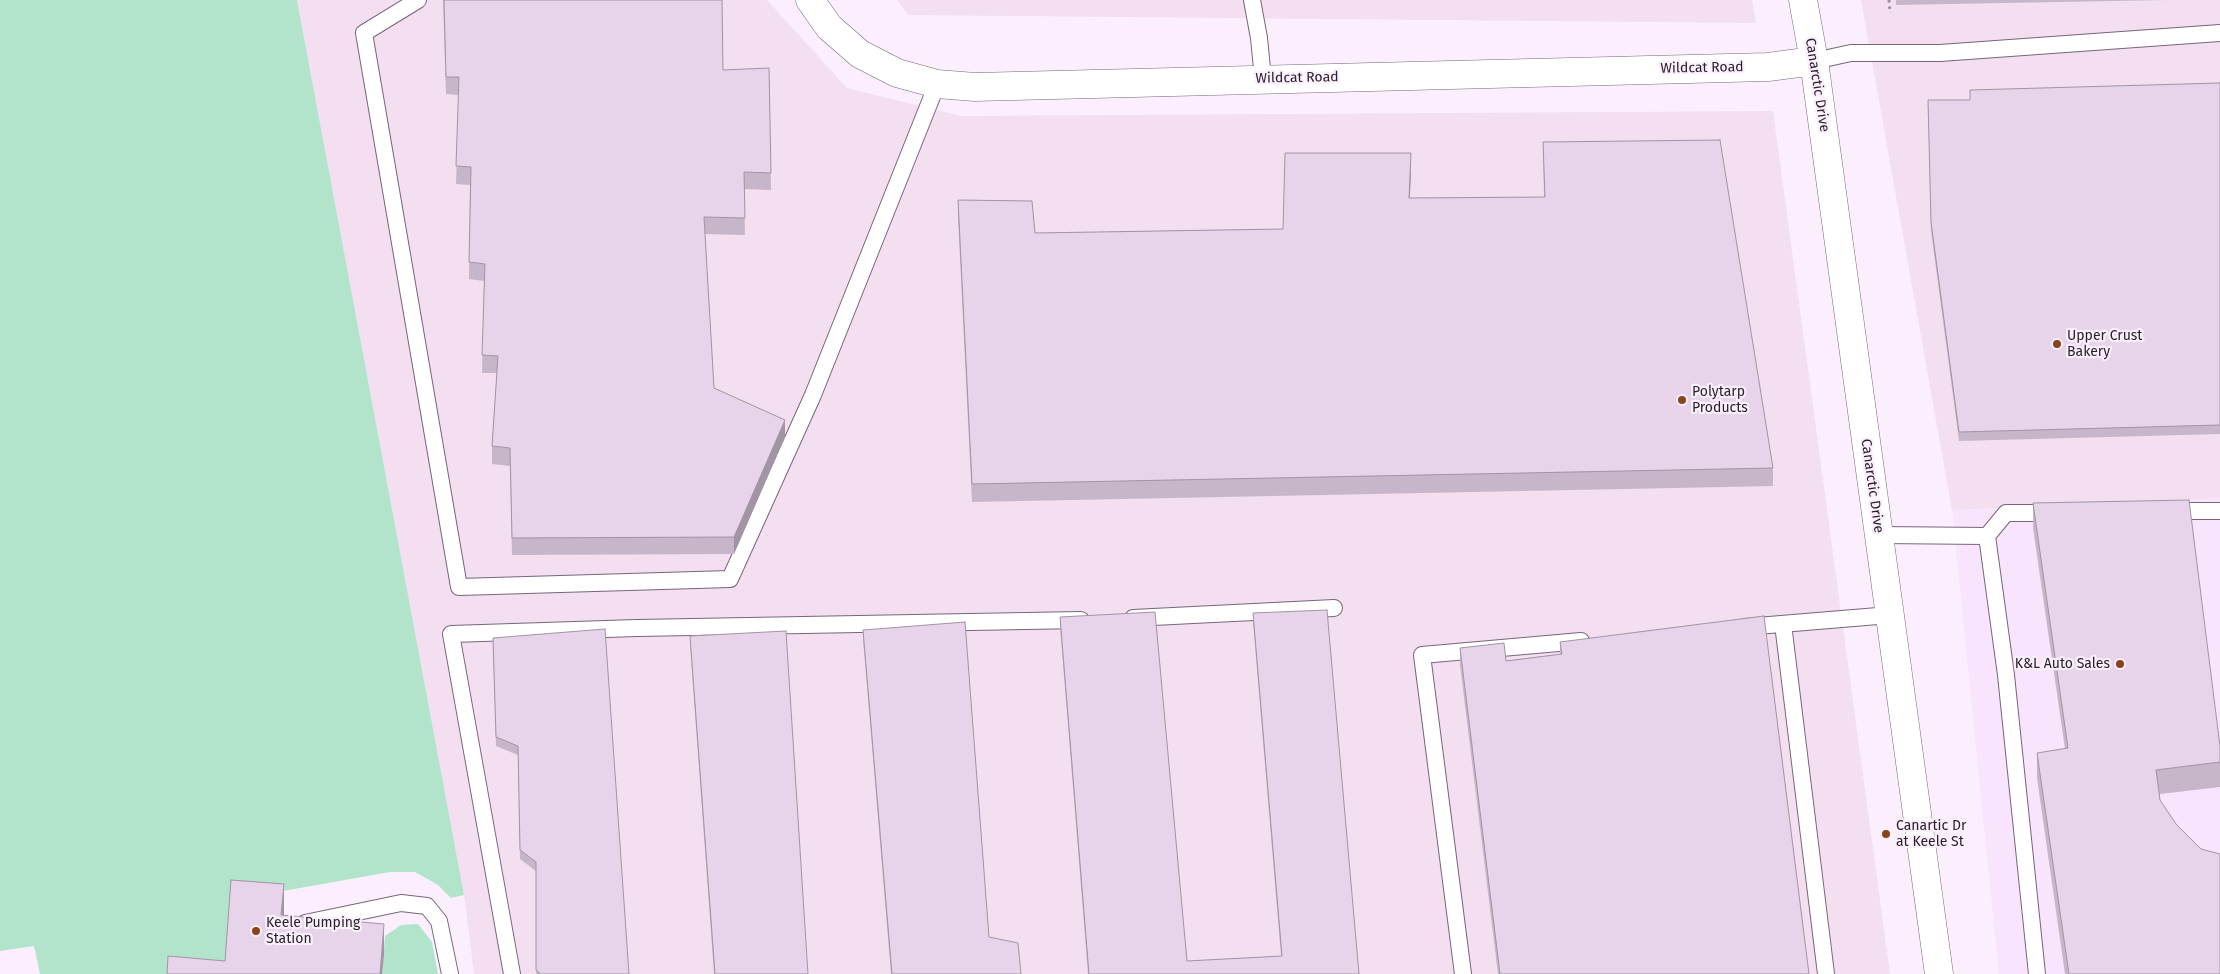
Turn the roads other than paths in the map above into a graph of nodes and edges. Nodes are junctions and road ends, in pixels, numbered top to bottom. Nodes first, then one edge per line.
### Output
1 (418, 0) edge
2 (810, 0) edge
3 (1252, 0) edge
4 (1803, 0) edge
5 (2220, 33) edge
6 (1814, 61) junction
7 (1263, 79) junction
8 (937, 84) junction
9 (2220, 511) edge
10 (2074, 512) edge
11 (2152, 512) edge
12 (1879, 535) junction
13 (1987, 536) junction
14 (1334, 608) dead end
15 (1890, 615) junction
16 (1118, 618) edge
17 (1099, 619) edge
18 (1783, 624) junction
19 (1725, 629) edge
20 (1598, 640) edge
21 (305, 923) edge
22 (450, 974) edge
23 (512, 974) edge
24 (1463, 974) edge
25 (1826, 974) edge
26 (1938, 974) edge
27 (2037, 974) edge

1 - 8 lane
2 - 8 street, Wildcat Road
3 - 7 lane
4 - 6 street, Canarctic Drive
5 - 6 lane
6 - 7 street, Wildcat Road
6 - 12 street, Canarctic Drive
7 - 8 street, Wildcat Road
9 - 11 lane
10 - 13 lane
12 - 13 lane
12 - 15 street, Canarctic Drive
13 - 27 lane
14 - 16 lane
15 - 18 lane
15 - 26 street, Canarctic Drive
17 - 23 lane
18 - 19 lane
18 - 25 lane
20 - 24 lane
21 - 22 lane

